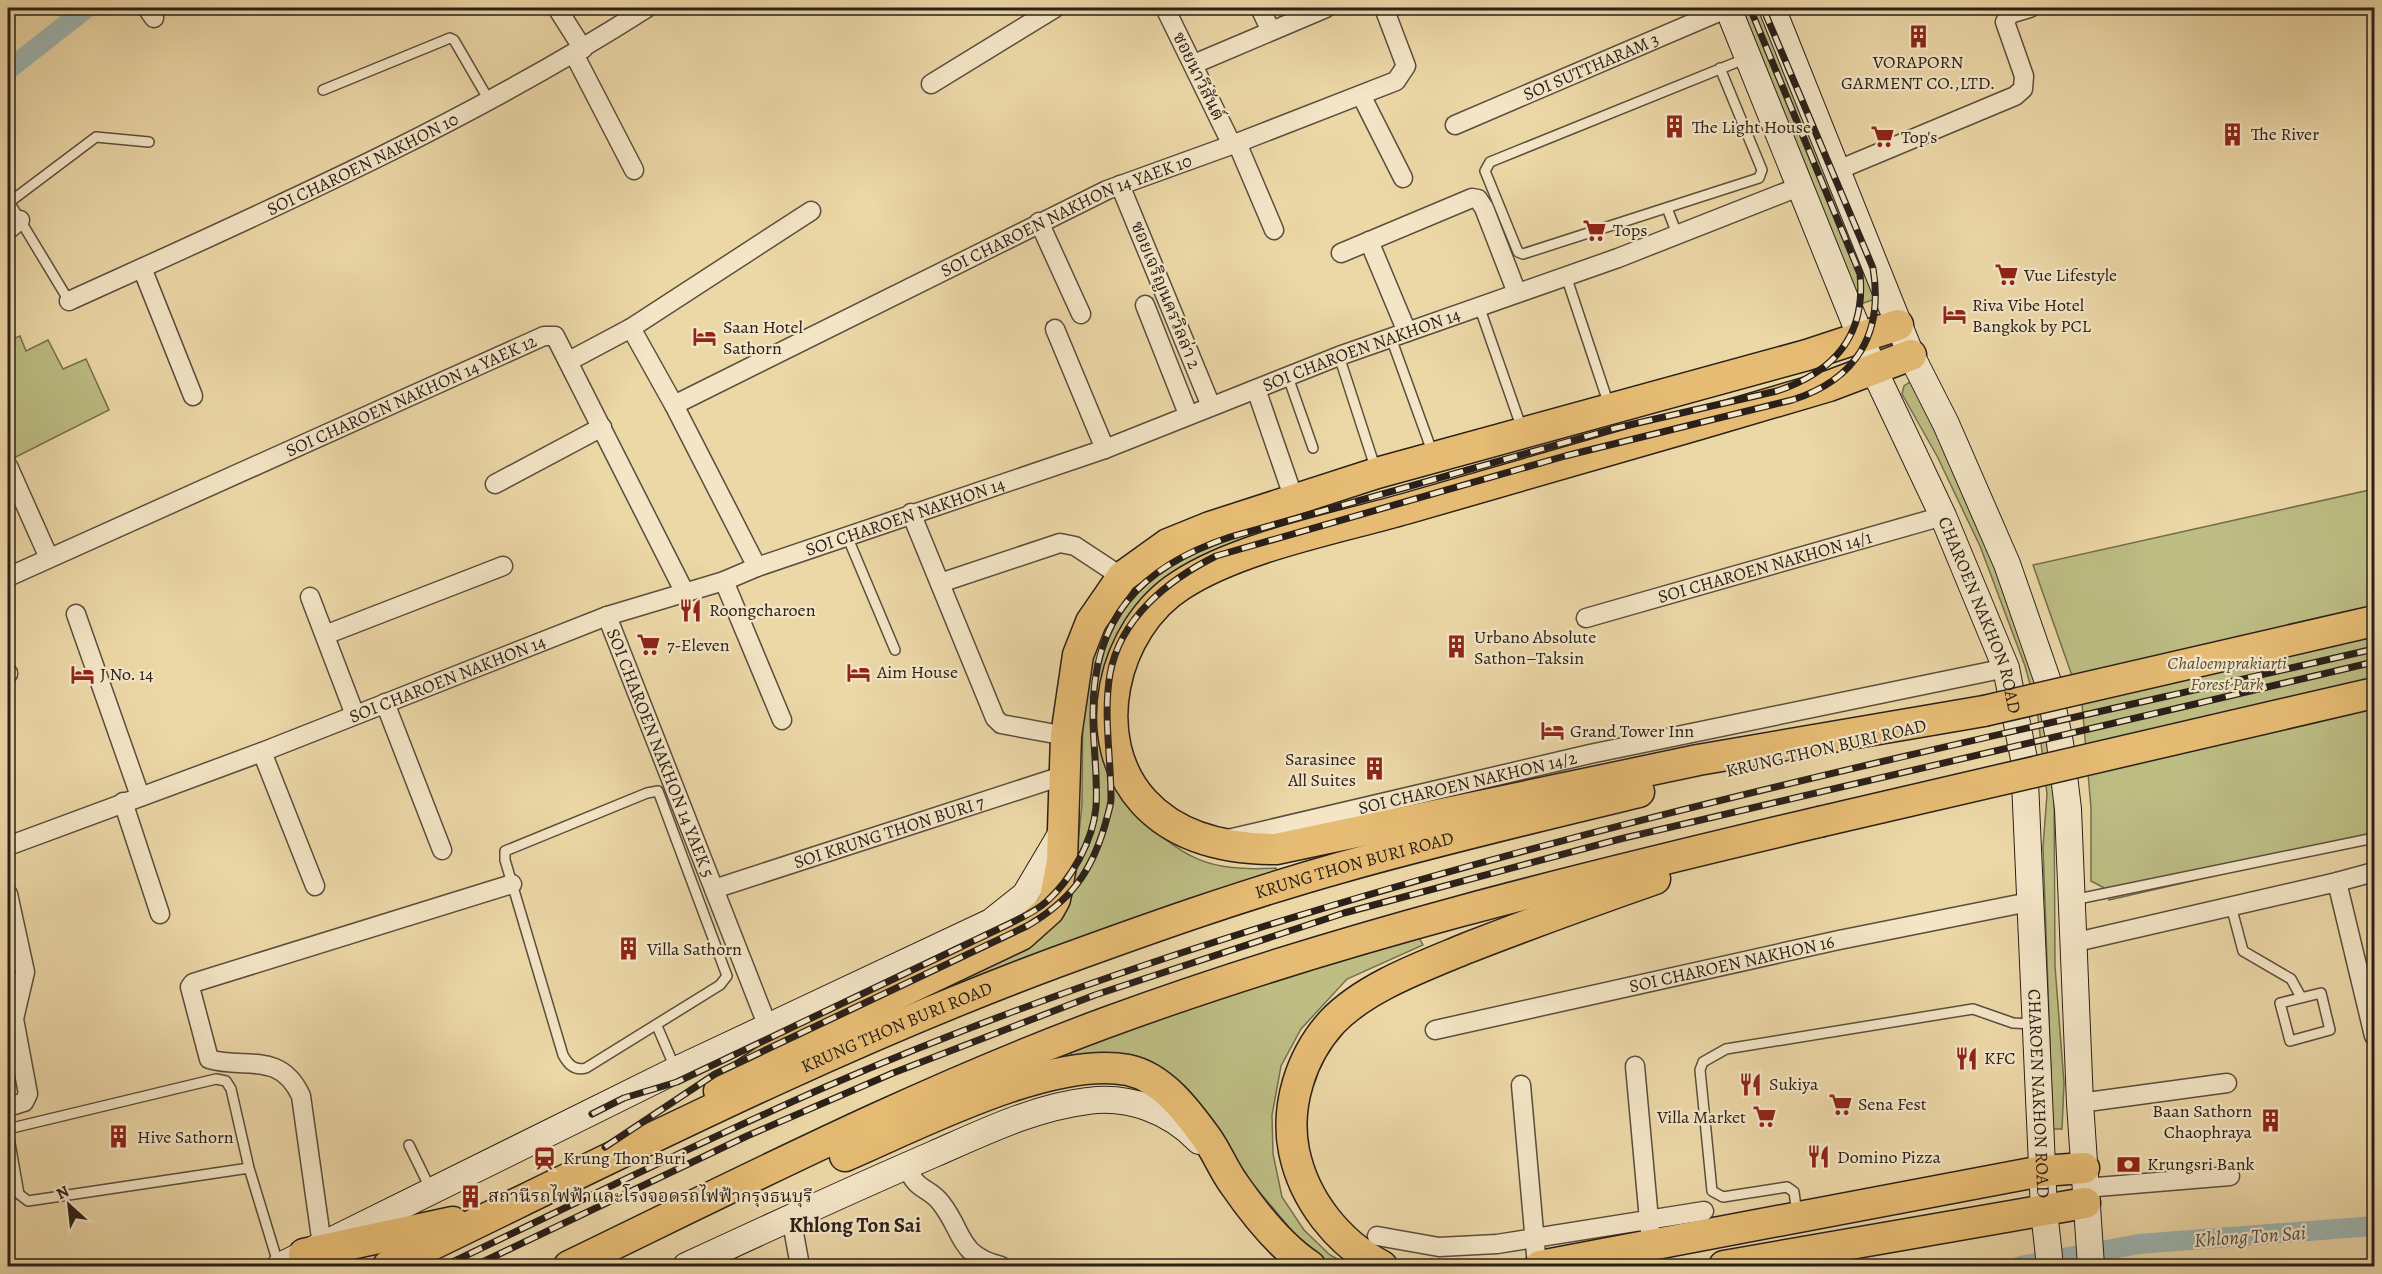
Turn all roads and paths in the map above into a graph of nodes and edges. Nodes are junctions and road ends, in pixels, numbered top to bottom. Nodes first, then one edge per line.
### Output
1 (557, 8) edge
2 (647, 8) edge
3 (1055, 8) edge
4 (1165, 8) edge
5 (1260, 8) edge
6 (1326, 8) edge
7 (1384, 8) edge
8 (1728, 8) edge
9 (1772, 8) edge
10 (2030, 8) edge
11 (1271, 32) junction
12 (579, 52) junction
13 (1749, 57) junction
14 (1194, 64) junction
15 (1720, 69) junction
16 (931, 84) dead end
17 (323, 90) dead end
18 (1361, 95) junction
19 (490, 102) junction
20 (1455, 125) dead end
21 (149, 142) dead end
22 (1235, 144) junction
23 (634, 170) dead end
24 (1838, 170) junction
25 (1403, 178) dead end
26 (1120, 185) junction
27 (1801, 186) junction
28 (1667, 208) junction
29 (811, 211) dead end
30 (1039, 222) junction
31 (14, 225) edge
32 (1274, 230) dead end
33 (1677, 234) junction
34 (1369, 241) junction
35 (1341, 253) dead end
36 (142, 268) junction
37 (1566, 276) junction
38 (1517, 293) junction
39 (69, 301) joint
40 (1145, 305) dead end
41 (1479, 306) junction
42 (1081, 314) dead end
43 (1898, 325) junction
44 (631, 328) junction
45 (1055, 329) dead end
46 (1399, 335) junction
47 (1861, 338) junction
48 (1339, 356) junction
49 (1911, 356) junction
50 (569, 361) junction
51 (1874, 370) junction
52 (1288, 377) junction
53 (1256, 389) junction
54 (193, 396) dead end
55 (674, 405) junction
56 (1211, 406) junction
57 (1610, 409) junction
58 (1188, 414) junction
59 (602, 428) junction
60 (1524, 434) junction
61 (1313, 448) dead end
62 (1105, 449) junction
63 (1435, 458) junction
64 (8, 466) edge
65 (1377, 473) junction
66 (495, 484) dead end
67 (1294, 499) junction
68 (911, 513) junction
69 (1943, 516) junction
70 (847, 536) junction
71 (1308, 536) junction
72 (49, 558) junction
73 (503, 566) dead end
74 (757, 567) junction
75 (8, 577) edge
76 (1122, 577) junction
77 (723, 581) junction
78 (940, 583) junction
79 (685, 593) junction
80 (310, 597) dead end
81 (76, 614) dead end
82 (606, 616) junction
83 (1586, 618) dead end
84 (2374, 621) edge
85 (325, 635) junction
86 (895, 650) dead end
87 (2006, 668) junction
88 (2374, 693) edge
89 (385, 703) junction
90 (1984, 711) junction
91 (355, 715) junction
92 (782, 720) dead end
93 (1066, 736) junction
94 (262, 752) junction
95 (1065, 775) junction
96 (665, 788) junction
97 (132, 799) junction
98 (1819, 822) junction
99 (1064, 829) junction
100 (2374, 837) edge
101 (1211, 843) junction
102 (8, 846) edge
103 (442, 850) dead end
104 (2374, 872) edge
105 (2337, 882) junction
106 (512, 884) junction
107 (315, 886) dead end
108 (714, 889) junction
109 (8, 894) edge
110 (2070, 900) junction
111 (2029, 902) junction
112 (2231, 906) junction
113 (160, 914) dead end
114 (2072, 943) junction
115 (2301, 998) junction
116 (2034, 1024) junction
117 (657, 1026) junction
118 (768, 1027) junction
119 (1435, 1030) dead end
120 (2374, 1035) edge
121 (1635, 1066) dead end
122 (676, 1070) junction
123 (2227, 1083) dead end
124 (1521, 1085) dead end
125 (2080, 1104) junction
126 (8, 1107) edge
127 (641, 1142) junction
128 (409, 1145) dead end
129 (907, 1166) junction
130 (249, 1168) junction
131 (2042, 1171) junction
132 (2230, 1176) dead end
133 (1233, 1183) junction
134 (2085, 1186) junction
135 (432, 1192) junction
136 (1704, 1211) dead end
137 (2044, 1211) junction
138 (500, 1213) junction
139 (791, 1217) junction
140 (1798, 1218) junction
141 (1377, 1236) dead end
142 (1534, 1238) junction
143 (1655, 1244) edge
144 (2090, 1256) edge
145 (296, 1258) edge
146 (2049, 1258) edge
147 (388, 1266) edge
148 (569, 1266) edge
149 (582, 1266) edge
150 (686, 1266) edge
151 (800, 1266) edge
152 (1000, 1266) edge
153 (1310, 1266) edge
154 (1382, 1266) edge
155 (1538, 1266) edge
156 (1724, 1266) edge

1 - 12 street
2 - 12 street, SOI CHAROEN NAKHON 10
3 - 16 street
4 - 14 street, ซอยนาวีสันต์
5 - 11 street
6 - 11 street
7 - 18 street, SOI CHAROEN NAKHON 14 YAEK 10
8 - 13 main road, CHAROEN NAKHON ROAD
8 - 20 street, SOI SUTTHARAM 3
9 - 24 main road
10 - 24 street
11 - 14 street
12 - 19 street, SOI CHAROEN NAKHON 10
12 - 23 street
13 - 15 lane
13 - 27 main road, CHAROEN NAKHON ROAD
14 - 22 street, ซอยนาวีสันต์
15 - 28 lane
15 - 28 lane
17 - 19 lane
18 - 22 street, SOI CHAROEN NAKHON 14 YAEK 10
18 - 25 street
19 - 36 street, SOI CHAROEN NAKHON 10
21 - 31 lane
22 - 26 street, SOI CHAROEN NAKHON 14 YAEK 10
22 - 32 street, ซอยนาวีสันต์
24 - 43 main road
26 - 30 street, SOI CHAROEN NAKHON 14 YAEK 10
26 - 56 street, ซอยเจริญนครวิลล่า 2
27 - 33 street, SOI CHAROEN NAKHON 14
27 - 47 main road, CHAROEN NAKHON ROAD
28 - 33 lane
29 - 44 street
30 - 42 street
30 - 55 street, SOI CHAROEN NAKHON 14 YAEK 10
31 - 39 lane
33 - 37 street, SOI CHAROEN NAKHON 14
34 - 35 street
34 - 38 street
34 - 46 street
36 - 39 street, SOI CHAROEN NAKHON 10
36 - 54 street
37 - 38 street, SOI CHAROEN NAKHON 14
37 - 57 lane
38 - 41 street, SOI CHAROEN NAKHON 14
40 - 58 street
41 - 46 street, SOI CHAROEN NAKHON 14
41 - 60 lane
43 - 47 main road
43 - 49 main road
44 - 50 street
44 - 55 street
45 - 62 street
46 - 48 street, SOI CHAROEN NAKHON 14
46 - 63 lane
47 - 51 main road, CHAROEN NAKHON ROAD
47 - 57 main road
48 - 52 street, SOI CHAROEN NAKHON 14
48 - 65 lane
49 - 51 main road
49 - 110 main road
50 - 59 street, SOI CHAROEN NAKHON 14 YAEK 12
50 - 72 street, SOI CHAROEN NAKHON 14 YAEK 12
51 - 69 main road, CHAROEN NAKHON ROAD
51 - 71 main road
52 - 53 street, SOI CHAROEN NAKHON 14
52 - 61 lane
53 - 56 street, SOI CHAROEN NAKHON 14
53 - 67 street
55 - 74 street
56 - 58 street, SOI CHAROEN NAKHON 14
57 - 60 main road
58 - 62 street, SOI CHAROEN NAKHON 14
59 - 66 street
59 - 79 street, SOI CHAROEN NAKHON 14 YAEK 12
60 - 63 main road
62 - 68 street, SOI CHAROEN NAKHON 14
63 - 65 main road
64 - 72 street
65 - 67 main road
67 - 71 main road
67 - 76 main road
68 - 70 street, SOI CHAROEN NAKHON 14
68 - 78 street
69 - 83 street, SOI CHAROEN NAKHON 14/1
69 - 87 main road, CHAROEN NAKHON ROAD
70 - 74 street, SOI CHAROEN NAKHON 14
70 - 86 lane
71 - 101 main road
72 - 75 street, SOI CHAROEN NAKHON 14 YAEK 12
73 - 85 street
74 - 77 street, SOI CHAROEN NAKHON 14
76 - 78 street
76 - 93 main road
77 - 79 street, SOI CHAROEN NAKHON 14
77 - 92 street
78 - 93 street
79 - 82 street, SOI CHAROEN NAKHON 14
80 - 85 street
81 - 97 street
82 - 89 street, SOI CHAROEN NAKHON 14
82 - 96 street, SOI CHAROEN NAKHON 14 YAEK 5
84 - 90 main road, KRUNG THON BURI ROAD, bridge
85 - 91 street
87 - 101 street, SOI CHAROEN NAKHON 14/2
87 - 111 main road, CHAROEN NAKHON ROAD
88 - 98 main road, bridge
89 - 91 street, SOI CHAROEN NAKHON 14
89 - 103 street
90 - 101 main road
90 - 127 main road, KRUNG THON BURI ROAD
91 - 94 street, SOI CHAROEN NAKHON 14
93 - 95 main road
94 - 97 street, SOI CHAROEN NAKHON 14
94 - 107 street
95 - 99 main road
95 - 108 street, SOI KRUNG THON BURI 7
96 - 106 lane
96 - 108 street, SOI CHAROEN NAKHON 14 YAEK 5
96 - 117 lane
97 - 102 street, SOI CHAROEN NAKHON 14
97 - 113 street
98 - 148 main road
98 - 154 main road
99 - 118 main road
99 - 127 main road
100 - 110 lane
104 - 105 street
105 - 112 street
105 - 120 street
106 - 117 lane
106 - 145 street
108 - 118 street, SOI CHAROEN NAKHON 14 YAEK 5
109 - 126 street
110 - 114 main road
111 - 116 main road, CHAROEN NAKHON ROAD
111 - 119 street, SOI CHAROEN NAKHON 16
112 - 114 street
112 - 115 lane
114 - 125 main road
115 - 115 lane
116 - 131 main road, CHAROEN NAKHON ROAD
116 - 140 lane
117 - 122 lane
118 - 122 main road
121 - 143 street
122 - 135 main road
123 - 125 street
124 - 142 street
125 - 134 main road
127 - 138 main road, KRUNG THON BURI ROAD
128 - 135 lane
129 - 133 main road
129 - 139 main road
129 - 152 street
130 - 130 lane
130 - 145 lane
131 - 134 main road
131 - 137 main road, CHAROEN NAKHON ROAD
131 - 140 main road
132 - 134 street
133 - 149 main road
133 - 153 main road
134 - 137 main road
134 - 144 main road
135 - 145 main road
136 - 143 street
137 - 146 main road, CHAROEN NAKHON ROAD
137 - 156 main road
138 - 145 main road
138 - 147 main road, KRUNG THON BURI ROAD
139 - 150 main road
139 - 151 street
140 - 143 main road
141 - 142 street
142 - 143 street
142 - 155 street
143 - 155 main road

